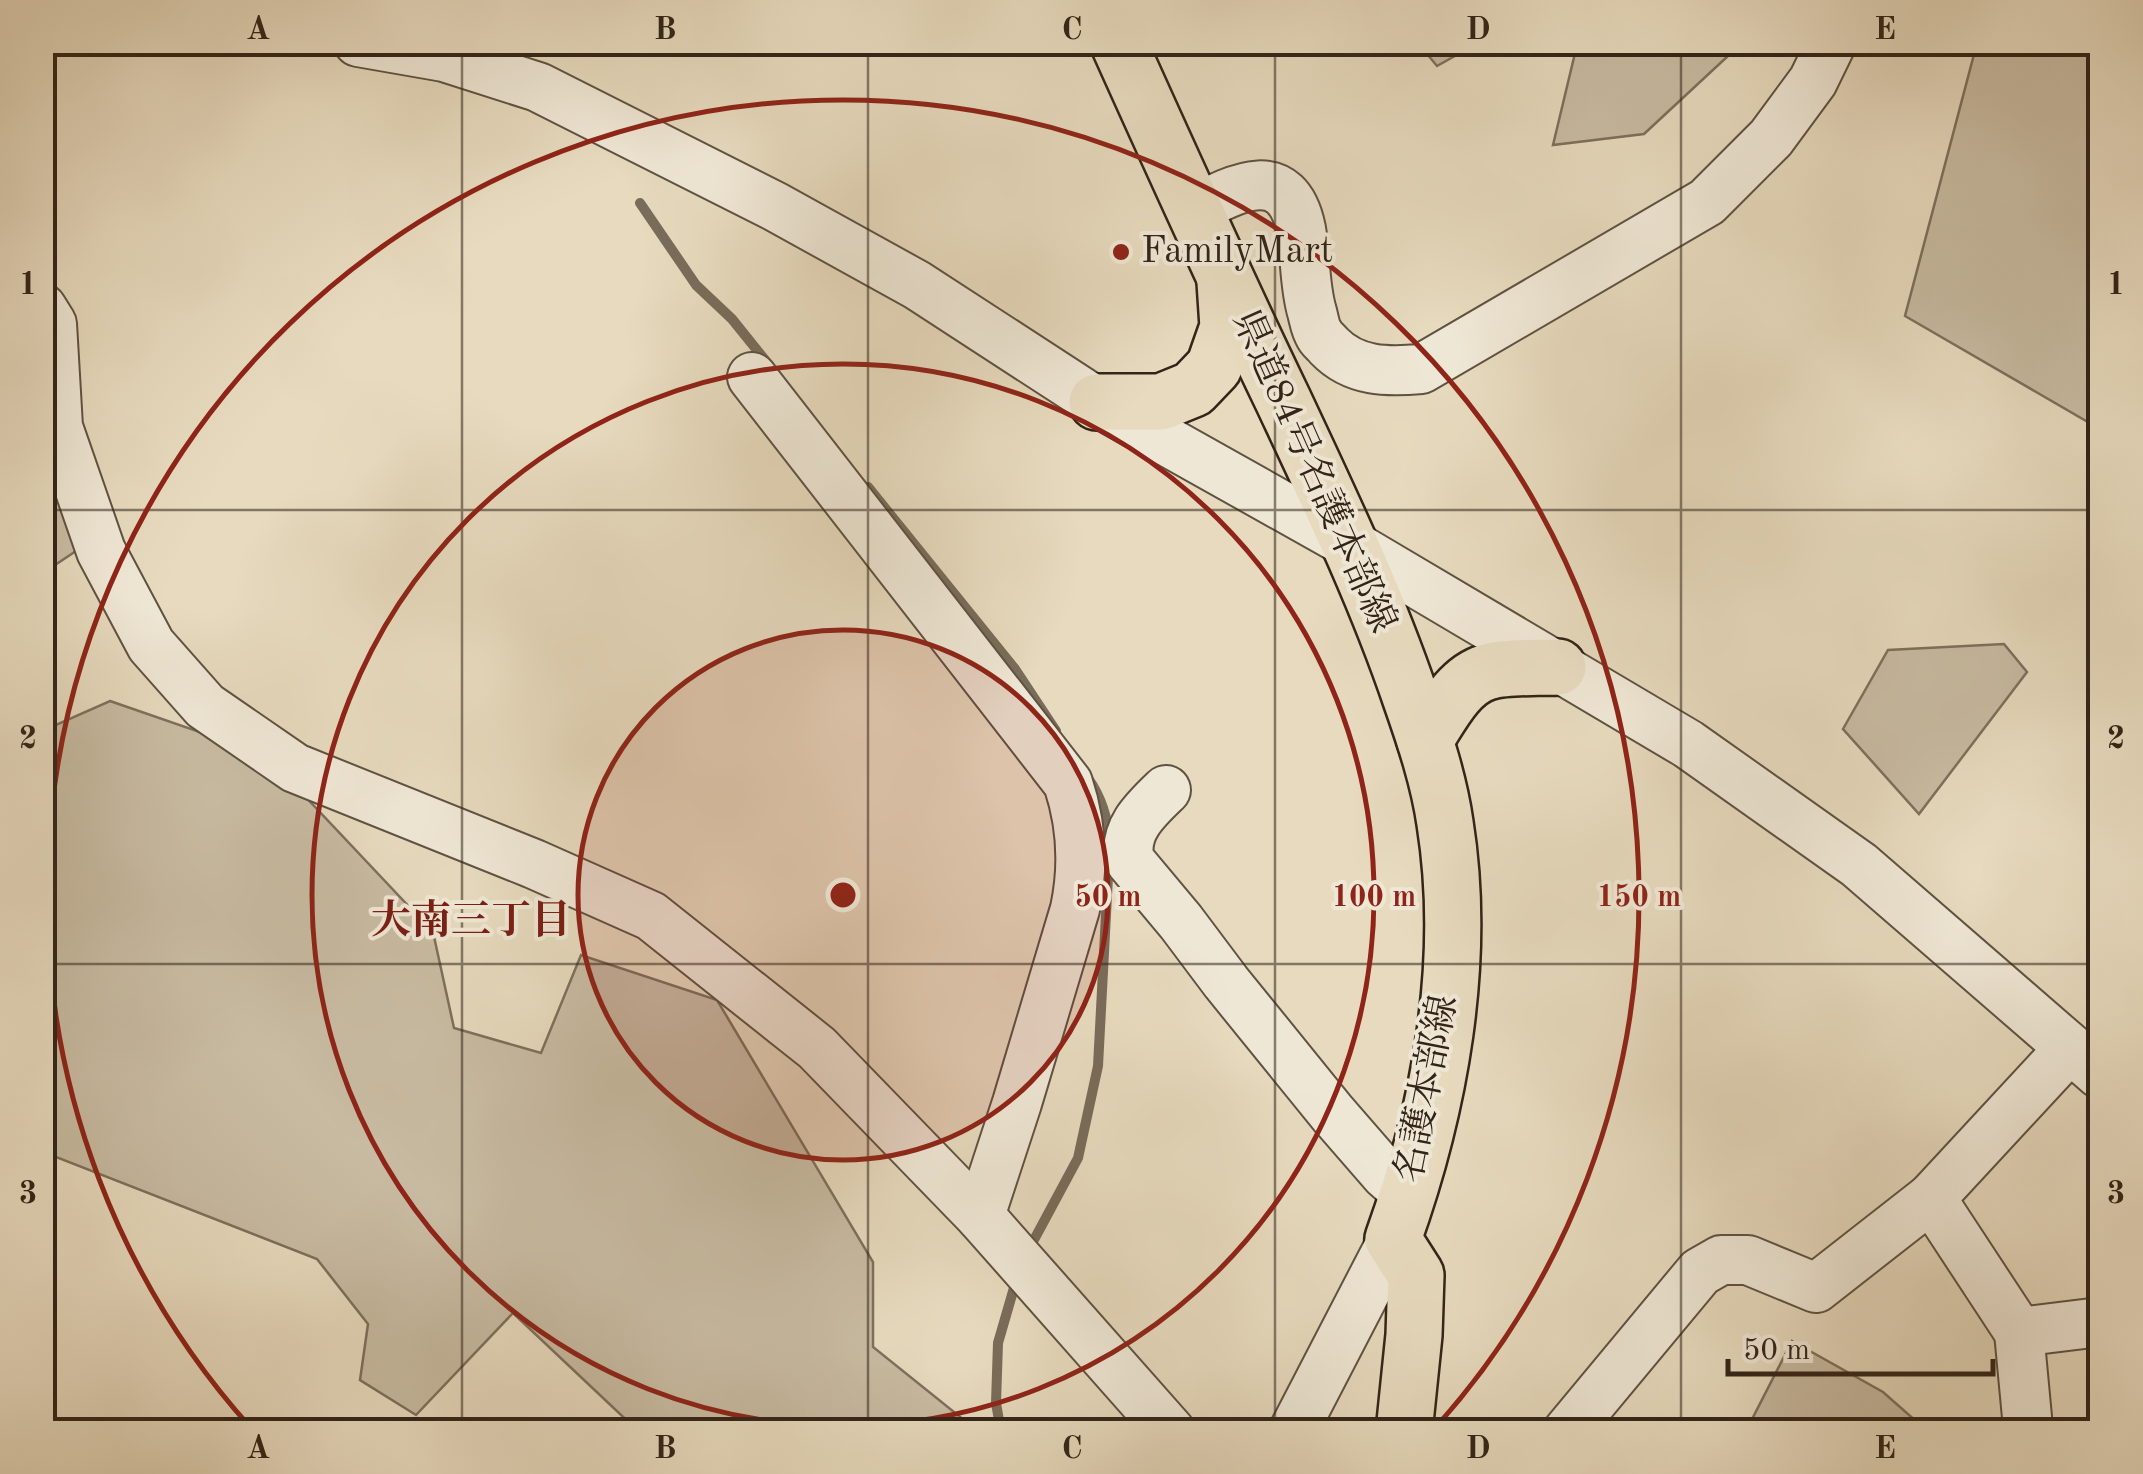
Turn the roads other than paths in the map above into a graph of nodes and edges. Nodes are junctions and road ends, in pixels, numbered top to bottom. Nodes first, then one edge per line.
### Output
1 (358, 42) edge
2 (1118, 42) edge
3 (1832, 42) edge
4 (1194, 210) junction
5 (1225, 279) junction
6 (42, 308) edge
7 (752, 376) dead end
8 (1096, 402) junction
9 (1352, 545) junction
10 (1558, 667) junction
11 (1425, 740) junction
12 (1166, 790) dead end
13 (1080, 830) junction
14 (1127, 851) junction
15 (2085, 1061) edge
16 (1931, 1198) junction
17 (980, 1216) junction
18 (1401, 1217) junction
19 (2100, 1322) edge
20 (2019, 1332) junction
21 (2028, 1428) dead end
22 (1171, 1432) edge
23 (1293, 1432) edge
24 (1404, 1432) edge
25 (1567, 1432) edge

1 - 8 street
2 - 4 main road, 県道84号名護本部線
3 - 4 street
4 - 5 main road, 県道84号名護本部線
5 - 8 main road
5 - 9 main road, 県道84号名護本部線
6 - 17 street
7 - 13 street
8 - 9 street
9 - 10 street
9 - 11 main road, 県道84号名護本部線
10 - 11 main road
10 - 15 street
11 - 18 main road, 名護本部線
12 - 14 street
13 - 14 street
13 - 17 street
14 - 18 street
15 - 16 street
16 - 20 street
16 - 25 street
17 - 22 street
18 - 23 street
18 - 24 main road
19 - 20 street
20 - 21 street

